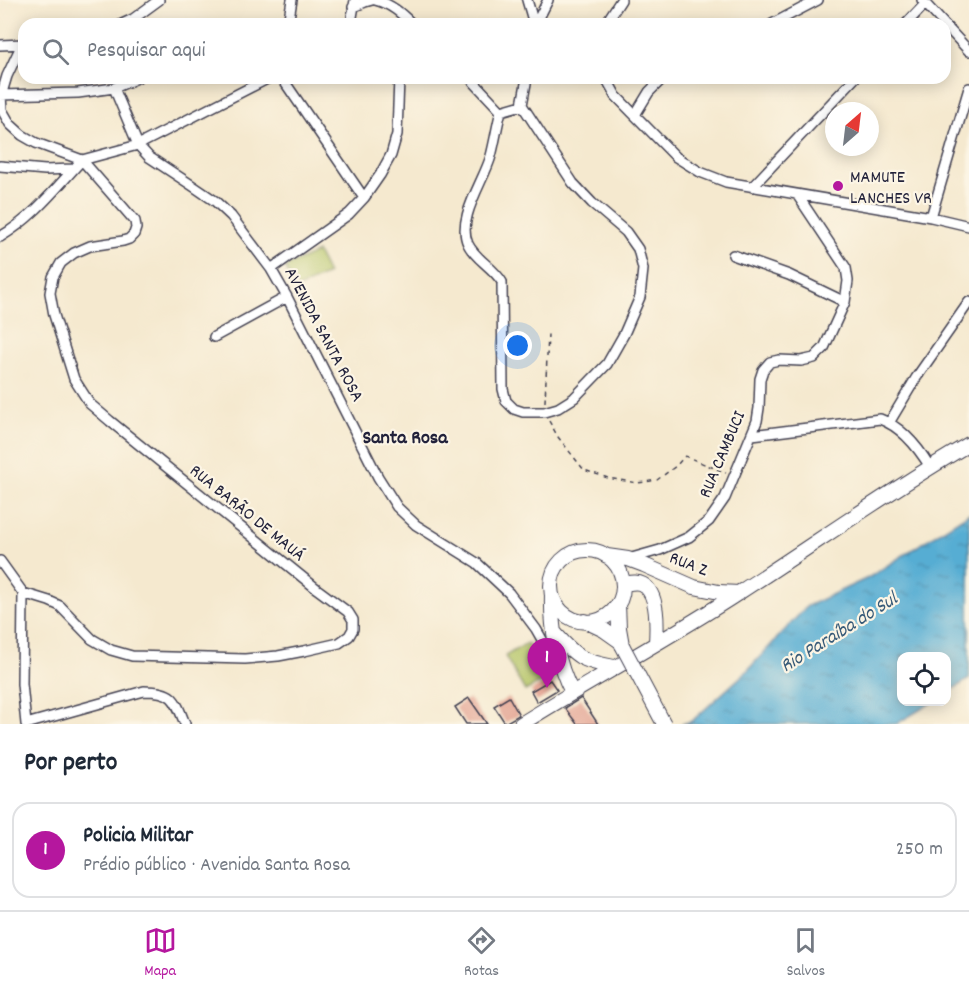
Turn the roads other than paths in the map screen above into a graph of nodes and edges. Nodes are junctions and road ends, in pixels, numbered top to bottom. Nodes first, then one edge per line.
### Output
1 (159, 0) edge
2 (292, 0) edge
3 (374, 0) edge
4 (527, 0) edge
5 (548, 0) edge
6 (621, 0) edge
7 (818, 0) edge
8 (923, 2) edge
9 (354, 4) edge
10 (134, 18) edge
11 (289, 18) edge
12 (406, 18) edge
13 (533, 18) edge
14 (538, 18) edge
15 (610, 18) edge
16 (784, 18) edge
17 (911, 18) edge
18 (938, 18) edge
19 (951, 32) edge
20 (18, 44) edge
21 (0, 45) edge
22 (969, 51) edge
23 (18, 54) edge
24 (123, 84) edge
25 (257, 84) edge
26 (286, 84) edge
27 (399, 84) edge
28 (476, 84) edge
29 (526, 84) edge
30 (609, 84) edge
31 (657, 84) edge
32 (849, 84) edge
33 (114, 88) junction
34 (969, 88) edge
35 (1, 95) edge
36 (522, 105) junction
37 (501, 111) junction
38 (635, 115) junction
39 (138, 145) junction
40 (82, 160) junction
41 (0, 166) edge
42 (74, 169) junction
43 (752, 187) junction
44 (798, 195) junction
45 (364, 198) junction
46 (931, 217) junction
47 (969, 226) edge
48 (0, 237) edge
49 (733, 255) dead end
50 (271, 269) junction
51 (287, 297) junction
52 (845, 302) junction
53 (969, 302) edge
54 (214, 337) dead end
55 (889, 423) junction
56 (752, 435) junction
57 (969, 444) edge
58 (930, 467) junction
59 (607, 556) junction
60 (628, 559) junction
61 (0, 561) edge
62 (624, 584) junction
63 (694, 588) junction
64 (23, 592) junction
65 (552, 592) junction
66 (739, 593) junction
67 (618, 604) junction
68 (704, 614) junction
69 (585, 621) junction
70 (554, 632) junction
71 (622, 643) junction
72 (656, 643) junction
73 (614, 667) junction
74 (565, 679) junction
75 (572, 692) junction
76 (26, 724) edge
77 (185, 724) edge
78 (521, 724) edge
79 (664, 724) edge

1 - 10 street
2 - 11 street
3 - 9 street
3 - 12 street
4 - 13 street
5 - 14 street
6 - 15 street
7 - 16 street
8 - 17 street
8 - 18 street
19 - 22 street
20 - 21 street
23 - 35 street
24 - 33 street
25 - 39 street
26 - 45 street
27 - 45 street
28 - 37 street
29 - 36 street
30 - 38 street
31 - 38 street
32 - 43 street
33 - 35 street
33 - 39 street
34 - 46 street
35 - 40 street
36 - 37 street
36 - 37 street
38 - 43 street
39 - 40 street
39 - 50 street, AVENIDA SANTA ROSA
40 - 42 street
40 - 64 street, RUA BARÃO DE MAUÁ
41 - 42 street
42 - 48 street
43 - 44 street
44 - 46 street
44 - 52 street, RUA CAMBUCI
45 - 50 street
46 - 47 street
49 - 52 street
50 - 51 street, AVENIDA SANTA ROSA
51 - 54 street
51 - 74 street, AVENIDA SANTA ROSA
52 - 56 street, RUA CAMBUCI
53 - 55 street
55 - 56 street
55 - 58 street
56 - 60 street, RUA CAMBUCI
57 - 58 main road
58 - 66 main road
59 - 60 main road, RUA Z
59 - 62 main road
59 - 65 main road
60 - 63 main road, RUA Z
61 - 64 street
62 - 67 main road
62 - 72 main road
63 - 66 main road, RUA Z
63 - 68 main road
64 - 76 street
65 - 69 main road
65 - 70 main road
66 - 68 main road
67 - 69 main road
67 - 71 main road
68 - 72 main road
69 - 71 main road
70 - 73 main road
70 - 74 main road
71 - 79 main road, bridge
72 - 73 main road
73 - 75 main road
74 - 75 main road, AVENIDA SANTA ROSA
75 - 78 main road
76 - 77 street

